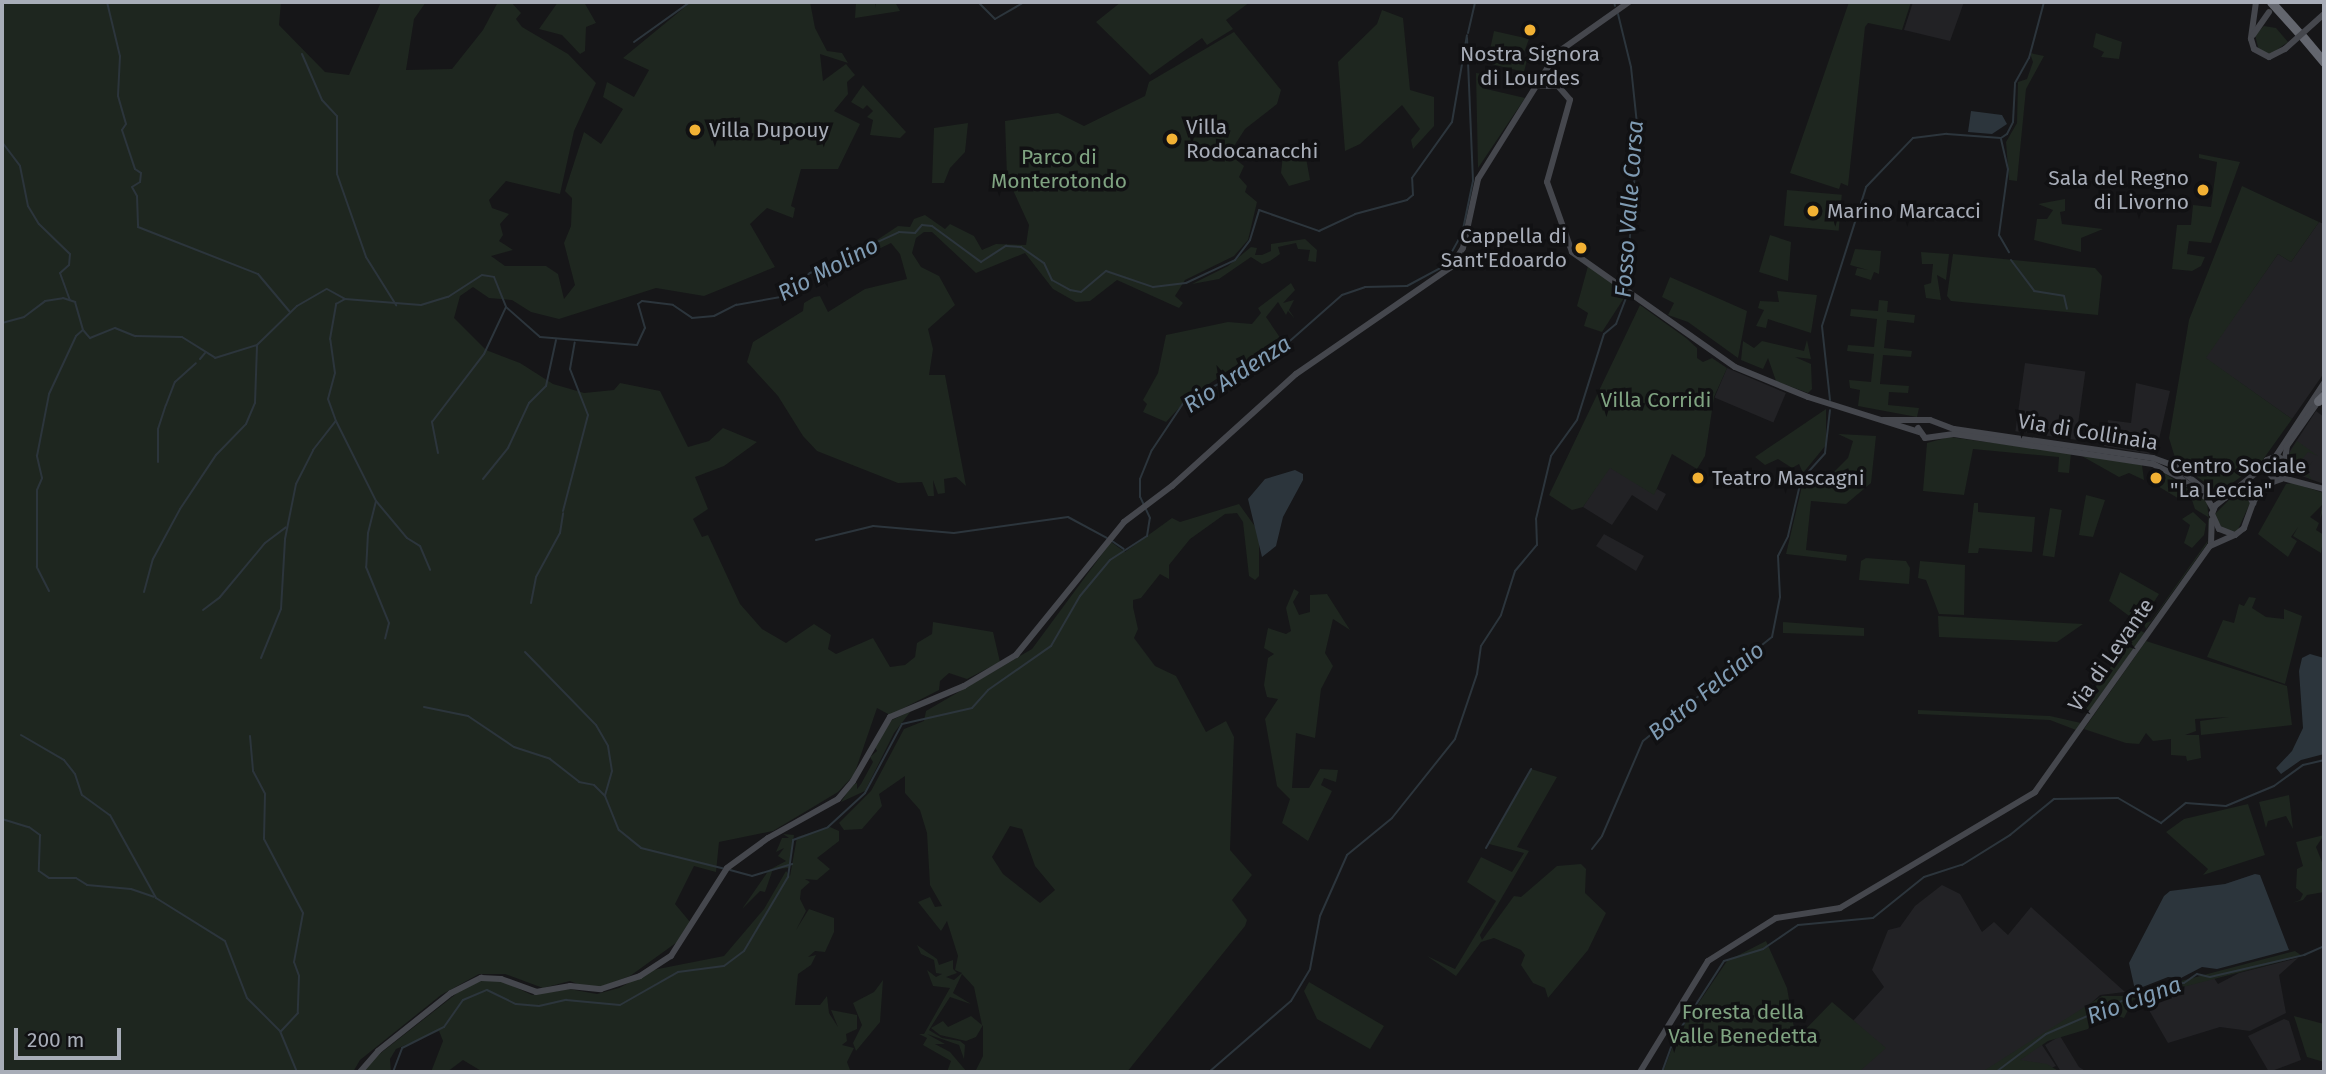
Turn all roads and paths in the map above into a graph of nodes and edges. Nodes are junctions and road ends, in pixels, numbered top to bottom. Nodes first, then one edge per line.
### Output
1 (1629, 2) edge
2 (2258, 2) edge
3 (2271, 2) edge
4 (2277, 2) edge
5 (2269, 12) junction
6 (2324, 13) edge
7 (2257, 17) junction
8 (2302, 34) junction
9 (2251, 40) junction
10 (2324, 55) edge
11 (2324, 62) edge
12 (1546, 79) junction
13 (2324, 383) edge
14 (2322, 397) edge
15 (1883, 420) junction
16 (1920, 423) junction
17 (1935, 424) junction
18 (1919, 432) junction
19 (1934, 434) junction
20 (2276, 456) junction
21 (2285, 460) junction
22 (2264, 466) junction
23 (2288, 469) junction
24 (2278, 479) junction
25 (2296, 479) junction
26 (2236, 489) junction
27 (2324, 489) edge
28 (2225, 498) junction
29 (2253, 503) junction
30 (2213, 509) junction
31 (2212, 518) junction
32 (2235, 535) junction
33 (2210, 546) junction
34 (360, 1072) edge
35 (1640, 1072) edge

1 - 12 main road
2 - 5 main road
2 - 7 main road
3 - 8 highway
4 - 8 highway
5 - 7 main road
5 - 9 main road
6 - 9 main road, bridge
7 - 9 main road
8 - 10 highway
8 - 11 highway
12 - 15 main road
12 - 34 main road
13 - 20 main road
14 - 21 main road
15 - 16 main road
15 - 18 main road
16 - 17 main road, Via di Collinaia
16 - 18 main road
17 - 19 main road
17 - 28 main road, Via di Collinaia
18 - 19 main road, Via di Collinaia
19 - 30 main road, Via di Collinaia
20 - 21 main road
20 - 22 main road
21 - 23 main road
22 - 24 main road
22 - 26 main road
23 - 24 main road
23 - 25 main road
24 - 25 main road
24 - 29 main road
25 - 27 main road
26 - 28 main road
26 - 29 main road
28 - 30 main road
29 - 32 main road
30 - 31 main road
31 - 32 main road
31 - 33 main road
32 - 33 main road
33 - 35 main road, Via di Levante

